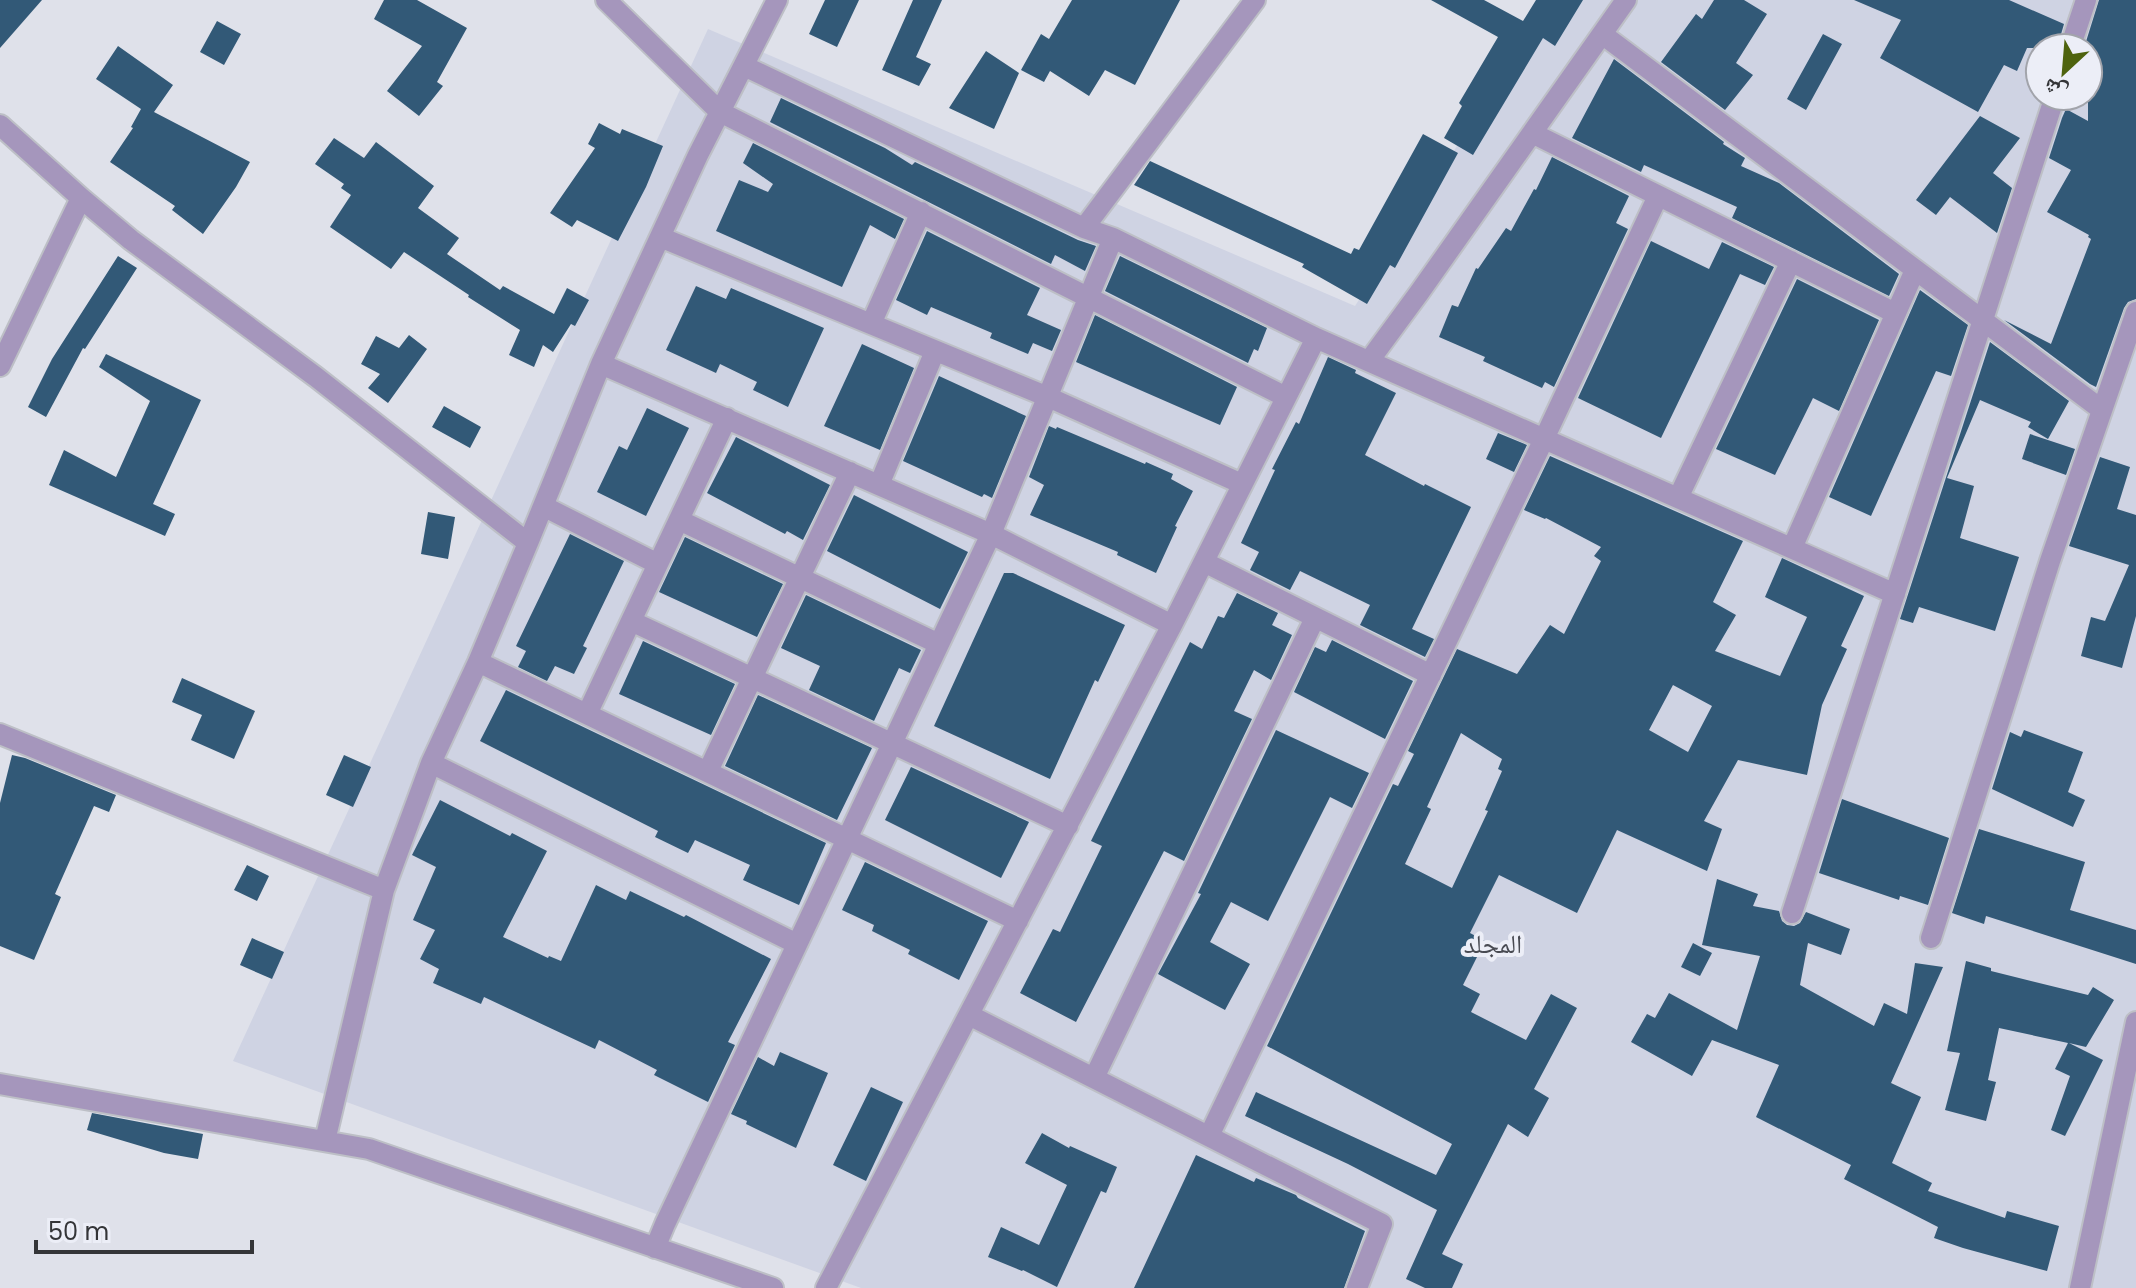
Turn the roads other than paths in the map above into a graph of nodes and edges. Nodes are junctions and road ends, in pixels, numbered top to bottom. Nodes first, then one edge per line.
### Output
1 (606, 0) edge
2 (777, 0) edge
3 (1255, 0) edge
4 (1626, 0) edge
5 (2086, 0) edge
6 (2075, 32) edge
7 (1602, 34) junction
8 (744, 66) junction
9 (720, 112) junction
10 (2050, 112) edge
11 (0, 125) edge
12 (1532, 133) junction
13 (1658, 196) junction
14 (81, 198) junction
15 (921, 212) junction
16 (1084, 228) junction
17 (660, 237) junction
18 (1113, 238) junction
19 (1791, 261) junction
20 (1915, 270) junction
21 (1089, 297) junction
22 (2136, 312) edge
23 (1895, 313) junction
24 (1982, 321) junction
25 (871, 324) junction
26 (1316, 338) junction
27 (935, 351) junction
28 (1369, 361) junction
29 (601, 364) junction
30 (0, 366) edge
31 (1048, 397) junction
32 (1286, 397) junction
33 (2102, 410) junction
34 (727, 418) junction
35 (1544, 439) junction
36 (850, 472) junction
37 (1242, 484) junction
38 (879, 485) junction
39 (1678, 498) junction
40 (543, 506) junction
41 (679, 520) junction
42 (991, 534) junction
43 (528, 543) junction
44 (1792, 548) junction
45 (1204, 562) junction
46 (658, 564) junction
47 (800, 577) junction
48 (1895, 594) junction
49 (1315, 618) junction
50 (631, 621) junction
51 (1172, 625) junction
52 (939, 644) junction
53 (478, 662) junction
54 (1431, 675) junction
55 (753, 677) junction
56 (587, 714) junction
57 (0, 734) edge
58 (892, 744) junction
59 (431, 763) junction
60 (708, 771) junction
61 (1068, 826) junction
62 (847, 838) junction
63 (384, 890) junction
64 (1792, 913) dead end
65 (1018, 921) junction
66 (1931, 938) dead end
67 (797, 944) junction
68 (969, 1015) junction
69 (2136, 1022) edge
70 (1094, 1078) junction
71 (0, 1084) edge
72 (1209, 1136) junction
73 (325, 1141) junction
74 (655, 1248) junction
75 (773, 1288) edge
76 (826, 1288) edge
77 (1357, 1288) edge
78 (2080, 1288) edge

1 - 9 street
2 - 8 street
3 - 16 street
4 - 7 street
5 - 6 street
7 - 12 street
7 - 20 street
8 - 9 street
8 - 16 street
9 - 15 street
9 - 17 street
10 - 24 street
11 - 14 street
12 - 13 street
12 - 28 street
13 - 19 street
13 - 35 street
14 - 30 street
14 - 43 street
15 - 21 street
15 - 25 street
16 - 18 street
17 - 25 street
17 - 29 street
18 - 21 street
18 - 26 street
19 - 23 street
19 - 39 street
20 - 23 street
20 - 24 street
21 - 31 street
21 - 32 street
22 - 33 street
23 - 44 street
24 - 33 street
24 - 48 street
25 - 27 street
26 - 28 street
26 - 32 street
27 - 31 street
27 - 38 street
28 - 35 street
29 - 34 street
29 - 40 street
31 - 37 street
31 - 42 street
32 - 37 street
33 - 66 street
34 - 36 street
34 - 41 street
35 - 39 street
35 - 54 street
36 - 38 street
36 - 47 street
37 - 45 street
38 - 42 street
39 - 44 street
40 - 43 street
40 - 46 street
41 - 46 street
41 - 47 street
42 - 51 street
42 - 52 street
43 - 53 street
44 - 48 street
45 - 49 street
45 - 51 street
46 - 50 street
47 - 52 street
47 - 55 street
48 - 64 street
49 - 54 street
49 - 70 street
50 - 55 street
50 - 56 street
51 - 61 street
52 - 58 street
53 - 56 street
53 - 59 street
54 - 72 street
55 - 58 street
55 - 60 street
56 - 60 street
57 - 63 street
58 - 61 street
58 - 62 street
59 - 63 street
59 - 67 street
60 - 62 street
61 - 65 street
62 - 65 street
62 - 67 street
63 - 73 street
65 - 68 street
67 - 74 street
68 - 70 street
68 - 76 street
69 - 78 street
70 - 72 street
71 - 73 street
72 - 77 street
73 - 74 street
74 - 75 street

